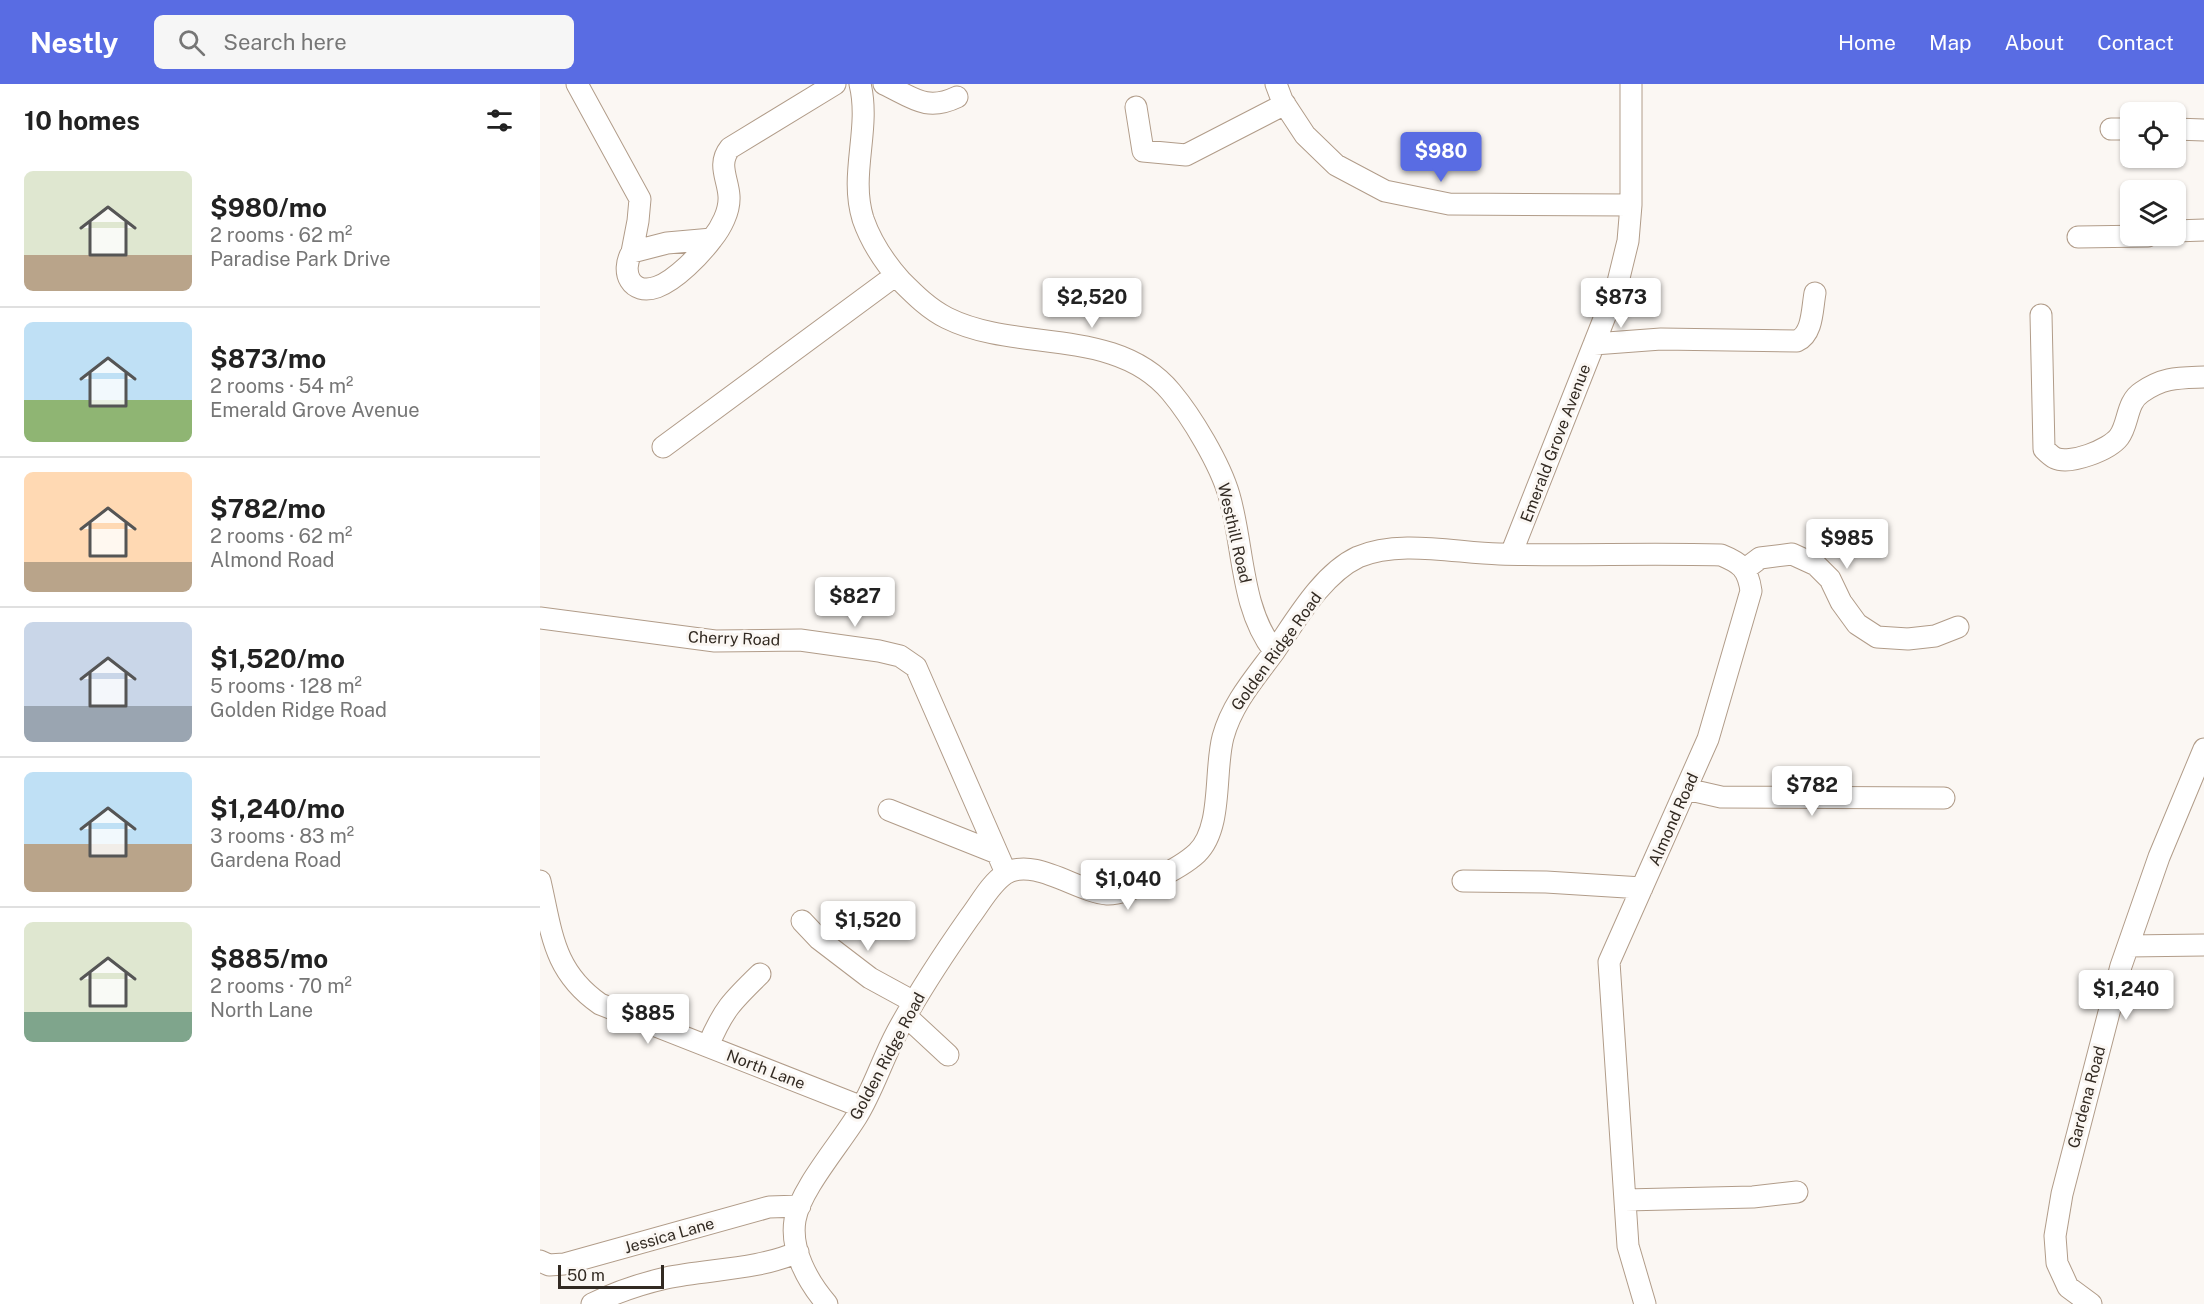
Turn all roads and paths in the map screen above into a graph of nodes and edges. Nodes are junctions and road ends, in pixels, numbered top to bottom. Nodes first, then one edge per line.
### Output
1 (577, 84) edge
2 (835, 84) edge
3 (860, 84) edge
4 (884, 84) edge
5 (1276, 84) edge
6 (1631, 84) edge
7 (957, 97) dead end
8 (1285, 104) junction
9 (1136, 107) dead end
10 (2186, 129) edge
11 (2204, 130) edge
12 (1630, 205) junction
13 (2204, 230) edge
14 (2186, 231) edge
15 (2120, 236) edge
16 (2078, 237) dead end
17 (712, 239) junction
18 (632, 252) junction
19 (896, 274) junction
20 (1815, 294) dead end
21 (2041, 315) dead end
22 (1594, 344) junction
23 (2204, 377) edge
24 (663, 447) dead end
25 (1511, 554) junction
26 (1744, 570) junction
27 (540, 618) edge
28 (1958, 627) dead end
29 (1274, 651) junction
30 (2204, 749) edge
31 (1686, 789) junction
32 (1944, 798) dead end
33 (889, 810) dead end
34 (997, 853) junction
35 (1006, 873) junction
36 (540, 881) edge
37 (1463, 881) dead end
38 (1642, 888) junction
39 (802, 921) dead end
40 (2204, 945) edge
41 (2128, 946) junction
42 (760, 974) dead end
43 (910, 1009) junction
44 (708, 1046) junction
45 (948, 1055) dead end
46 (862, 1107) junction
47 (1797, 1192) dead end
48 (1624, 1200) junction
49 (800, 1206) junction
50 (798, 1252) junction
51 (540, 1261) edge
52 (592, 1304) edge
53 (827, 1304) edge
54 (1646, 1304) edge
55 (2091, 1304) edge

1 - 18 street
2 - 17 street
3 - 19 street, Westhill Road
4 - 7 street
5 - 8 street
6 - 12 street, Emerald Grove Avenue
8 - 9 street
8 - 12 street
10 - 11 street
12 - 22 street, Emerald Grove Avenue
13 - 14 street
15 - 16 street
17 - 18 street
17 - 18 street
19 - 24 street
19 - 29 street, Westhill Road
20 - 22 street
21 - 23 street
22 - 25 street, Emerald Grove Avenue
25 - 26 street
25 - 29 street, Golden Ridge Road
26 - 28 street
26 - 31 street, Almond Road
27 - 34 street, Cherry Road
29 - 35 street, Golden Ridge Road
30 - 41 street, Gardena Road
31 - 32 street
31 - 38 street, Almond Road
33 - 34 street
34 - 35 street, Cherry Road
35 - 43 street, Golden Ridge Road
36 - 44 street, North Lane
37 - 38 street
38 - 48 street, Almond Road
39 - 43 street
40 - 41 street
41 - 55 street, Gardena Road
42 - 44 street
43 - 45 street
43 - 46 street, Golden Ridge Road
44 - 46 street, North Lane
46 - 49 street, Golden Ridge Road
47 - 48 street
48 - 54 street, Almond Road
49 - 50 street, Golden Ridge Road
49 - 51 street, Jessica Lane
50 - 52 street
50 - 53 street, Golden Ridge Road

